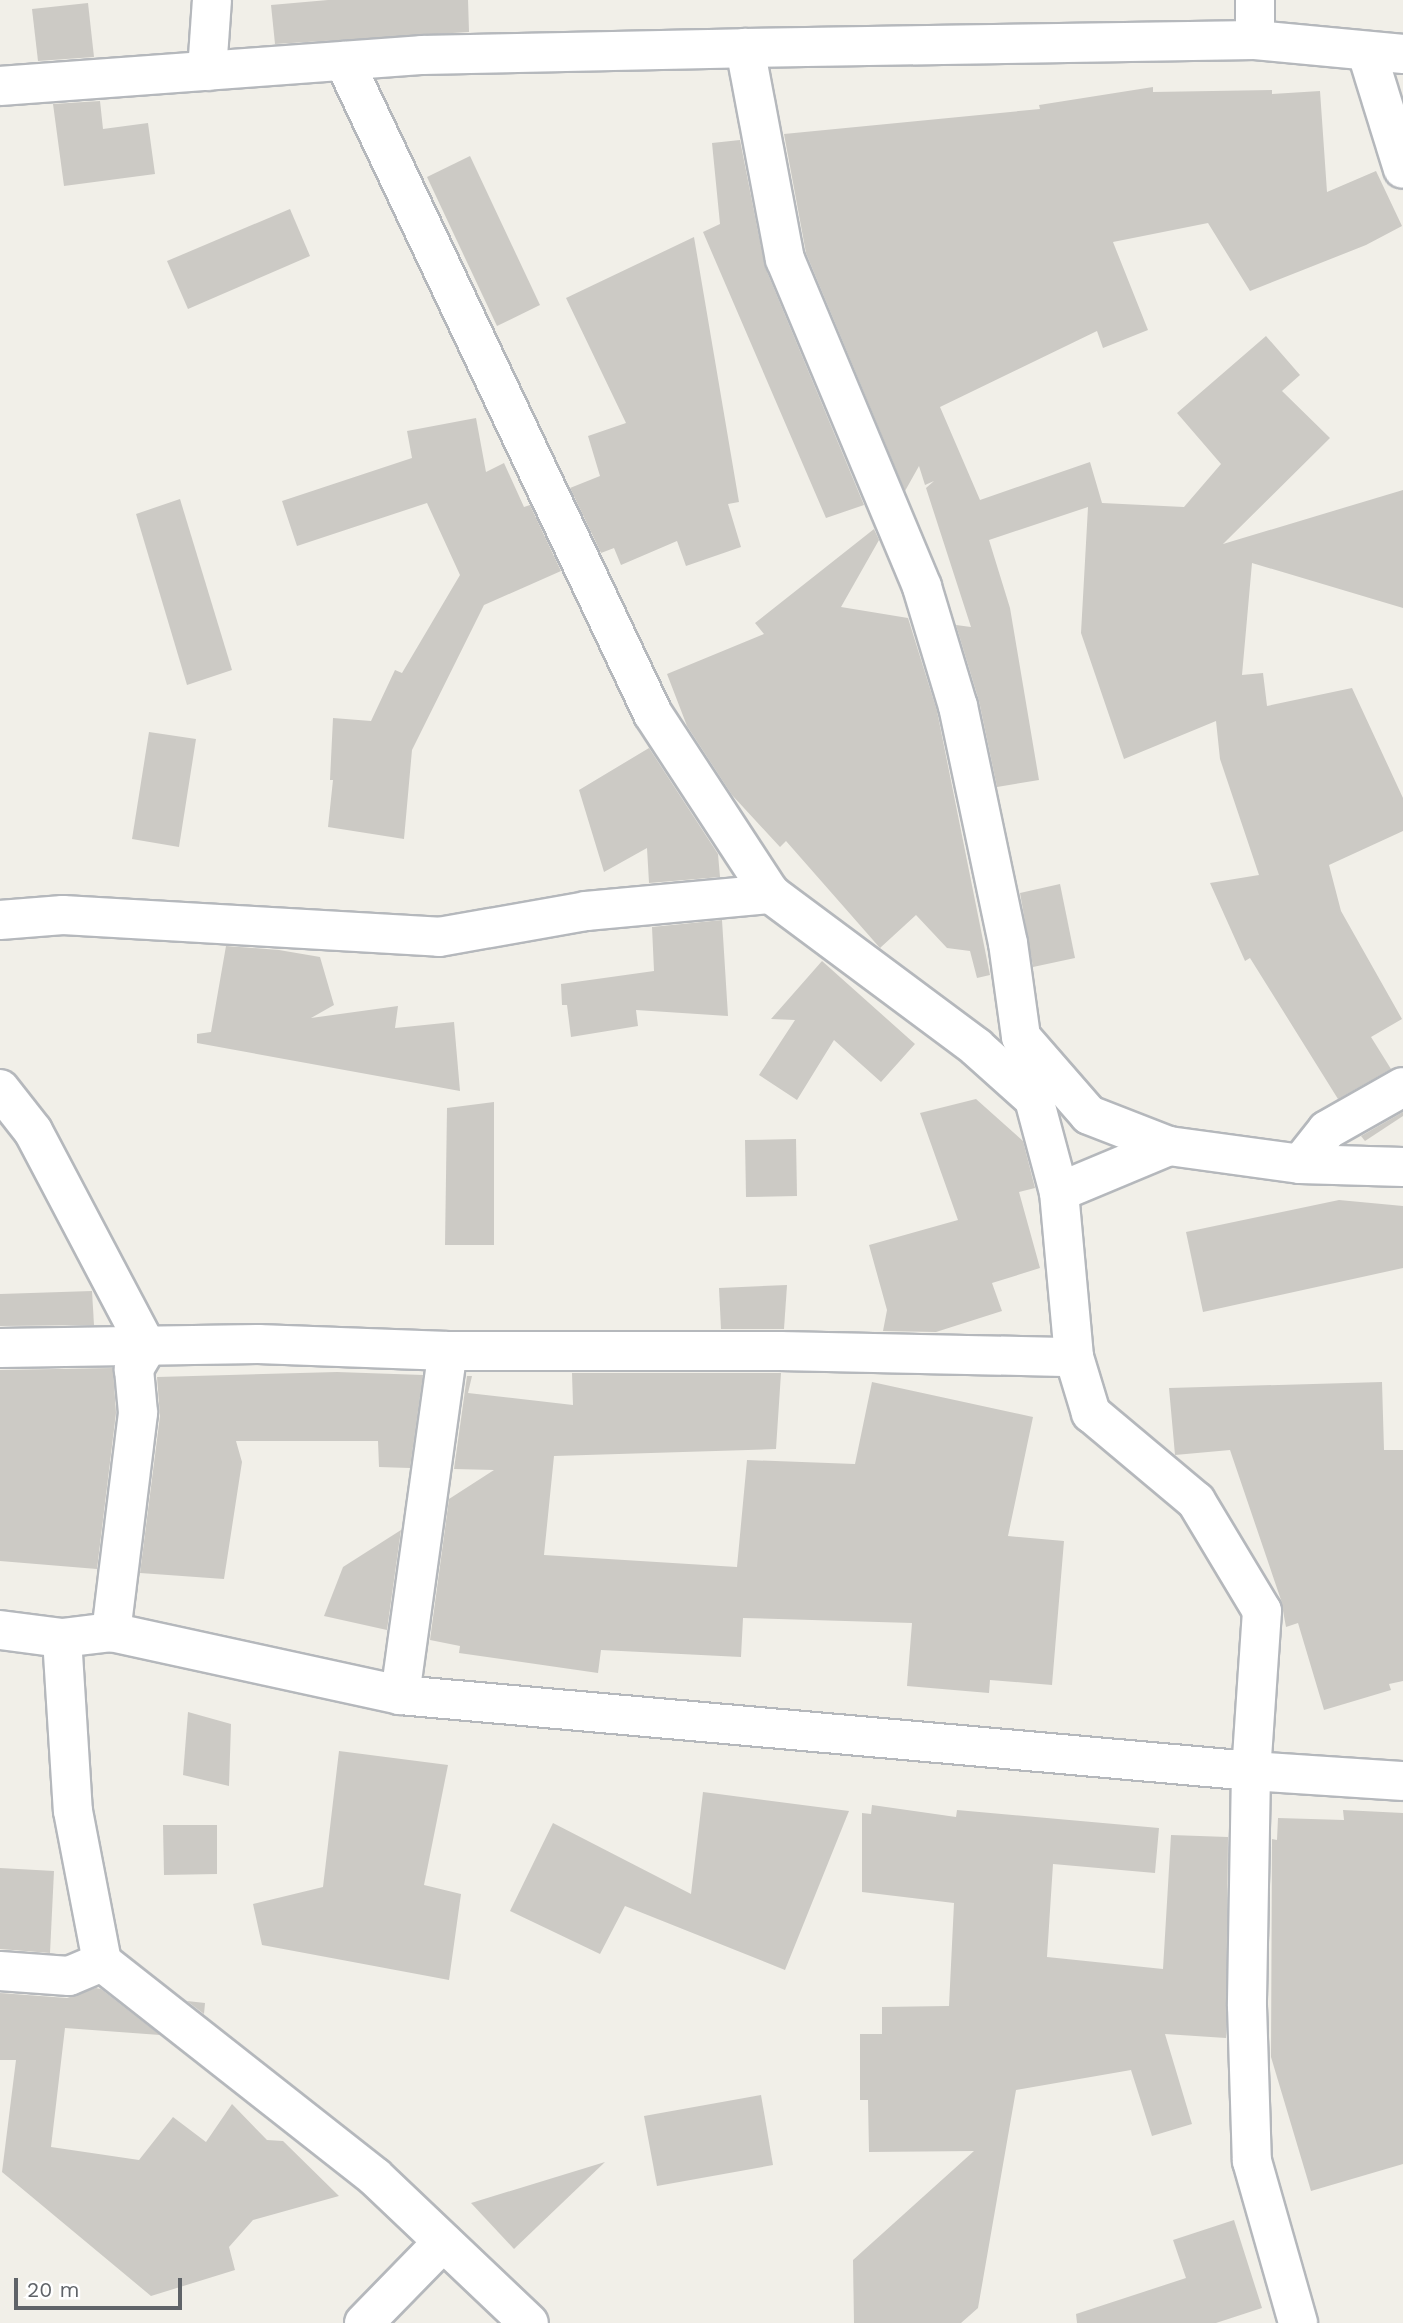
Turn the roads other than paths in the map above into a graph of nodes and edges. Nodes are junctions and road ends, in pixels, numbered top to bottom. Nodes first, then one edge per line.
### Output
1 (212, 0) edge
2 (1255, 0) edge
3 (1255, 40) junction
4 (745, 48) junction
5 (1385, 54) edge
6 (344, 61) junction
7 (207, 71) junction
8 (0, 86) edge
9 (1403, 170) edge
10 (771, 894) junction
11 (0, 920) edge
12 (1021, 1037) junction
13 (976, 1048) junction
14 (1403, 1087) edge
15 (0, 1089) edge
16 (1169, 1146) junction
17 (1300, 1164) junction
18 (1403, 1167) edge
19 (1059, 1192) junction
20 (147, 1347) junction
21 (0, 1348) edge
22 (448, 1351) junction
23 (1074, 1357) junction
24 (0, 1630) edge
25 (111, 1632) junction
26 (62, 1638) junction
27 (400, 1695) junction
28 (1251, 1771) junction
29 (1403, 1781) edge
30 (102, 1962) junction
31 (0, 1971) edge
32 (443, 2242) junction
33 (364, 2323) edge
34 (528, 2323) edge
35 (1298, 2323) edge

1 - 7 street
2 - 3 street
3 - 4 street
3 - 5 street
4 - 6 street
4 - 12 street
5 - 9 street
6 - 7 street
6 - 10 street
7 - 8 street
10 - 11 street
10 - 13 street
12 - 13 street
12 - 16 street
13 - 19 street
14 - 17 street
15 - 20 street
16 - 17 street
16 - 19 street
17 - 18 street
19 - 23 street
20 - 21 street
20 - 22 street
20 - 25 street
22 - 23 street
22 - 27 street
23 - 28 street
24 - 26 street
25 - 26 street
25 - 27 street
26 - 30 street
27 - 28 street
28 - 29 street
28 - 35 street
30 - 31 street
30 - 32 street
32 - 33 street
32 - 34 street

